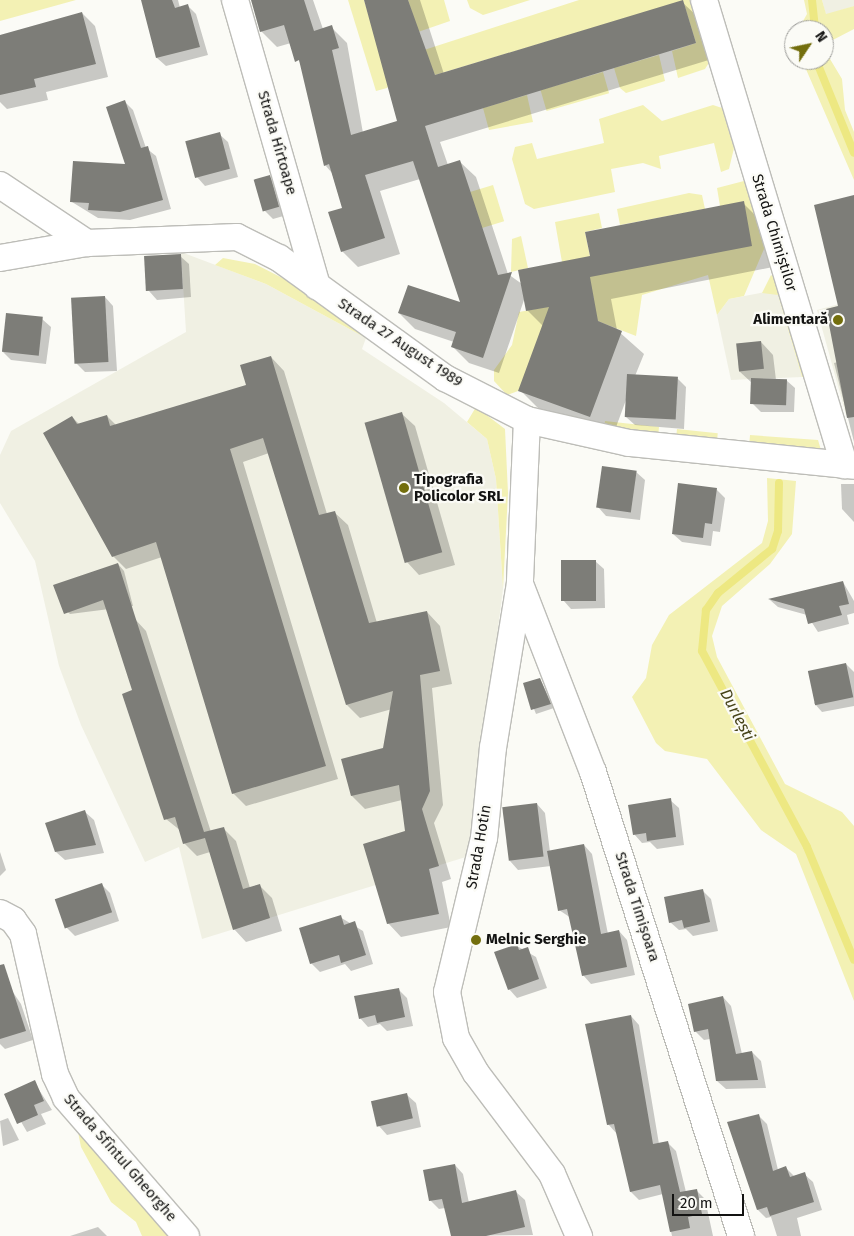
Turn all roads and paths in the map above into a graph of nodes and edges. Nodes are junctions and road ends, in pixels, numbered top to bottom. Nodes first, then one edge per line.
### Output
1 (235, 0) edge
2 (704, 0) edge
3 (0, 185) edge
4 (87, 243) junction
5 (0, 258) edge
6 (317, 286) junction
7 (527, 420) junction
8 (849, 466) edge
9 (520, 583) junction
10 (0, 913) edge
11 (186, 1236) edge
12 (579, 1236) edge
13 (741, 1236) edge

1 - 6 street, Strada Hîrtoape
2 - 8 street, Strada Chimiștilor
3 - 4 street
4 - 5 street, Strada 27 August 1989
4 - 6 street, Strada 27 August 1989
6 - 7 street, Strada 27 August 1989
7 - 8 street, Strada 27 August 1989
7 - 9 street, Strada Hotin
9 - 12 street, Strada Hotin
9 - 13 street, Strada Timișoara
10 - 11 street, Strada Sfîntul Gheorghe

